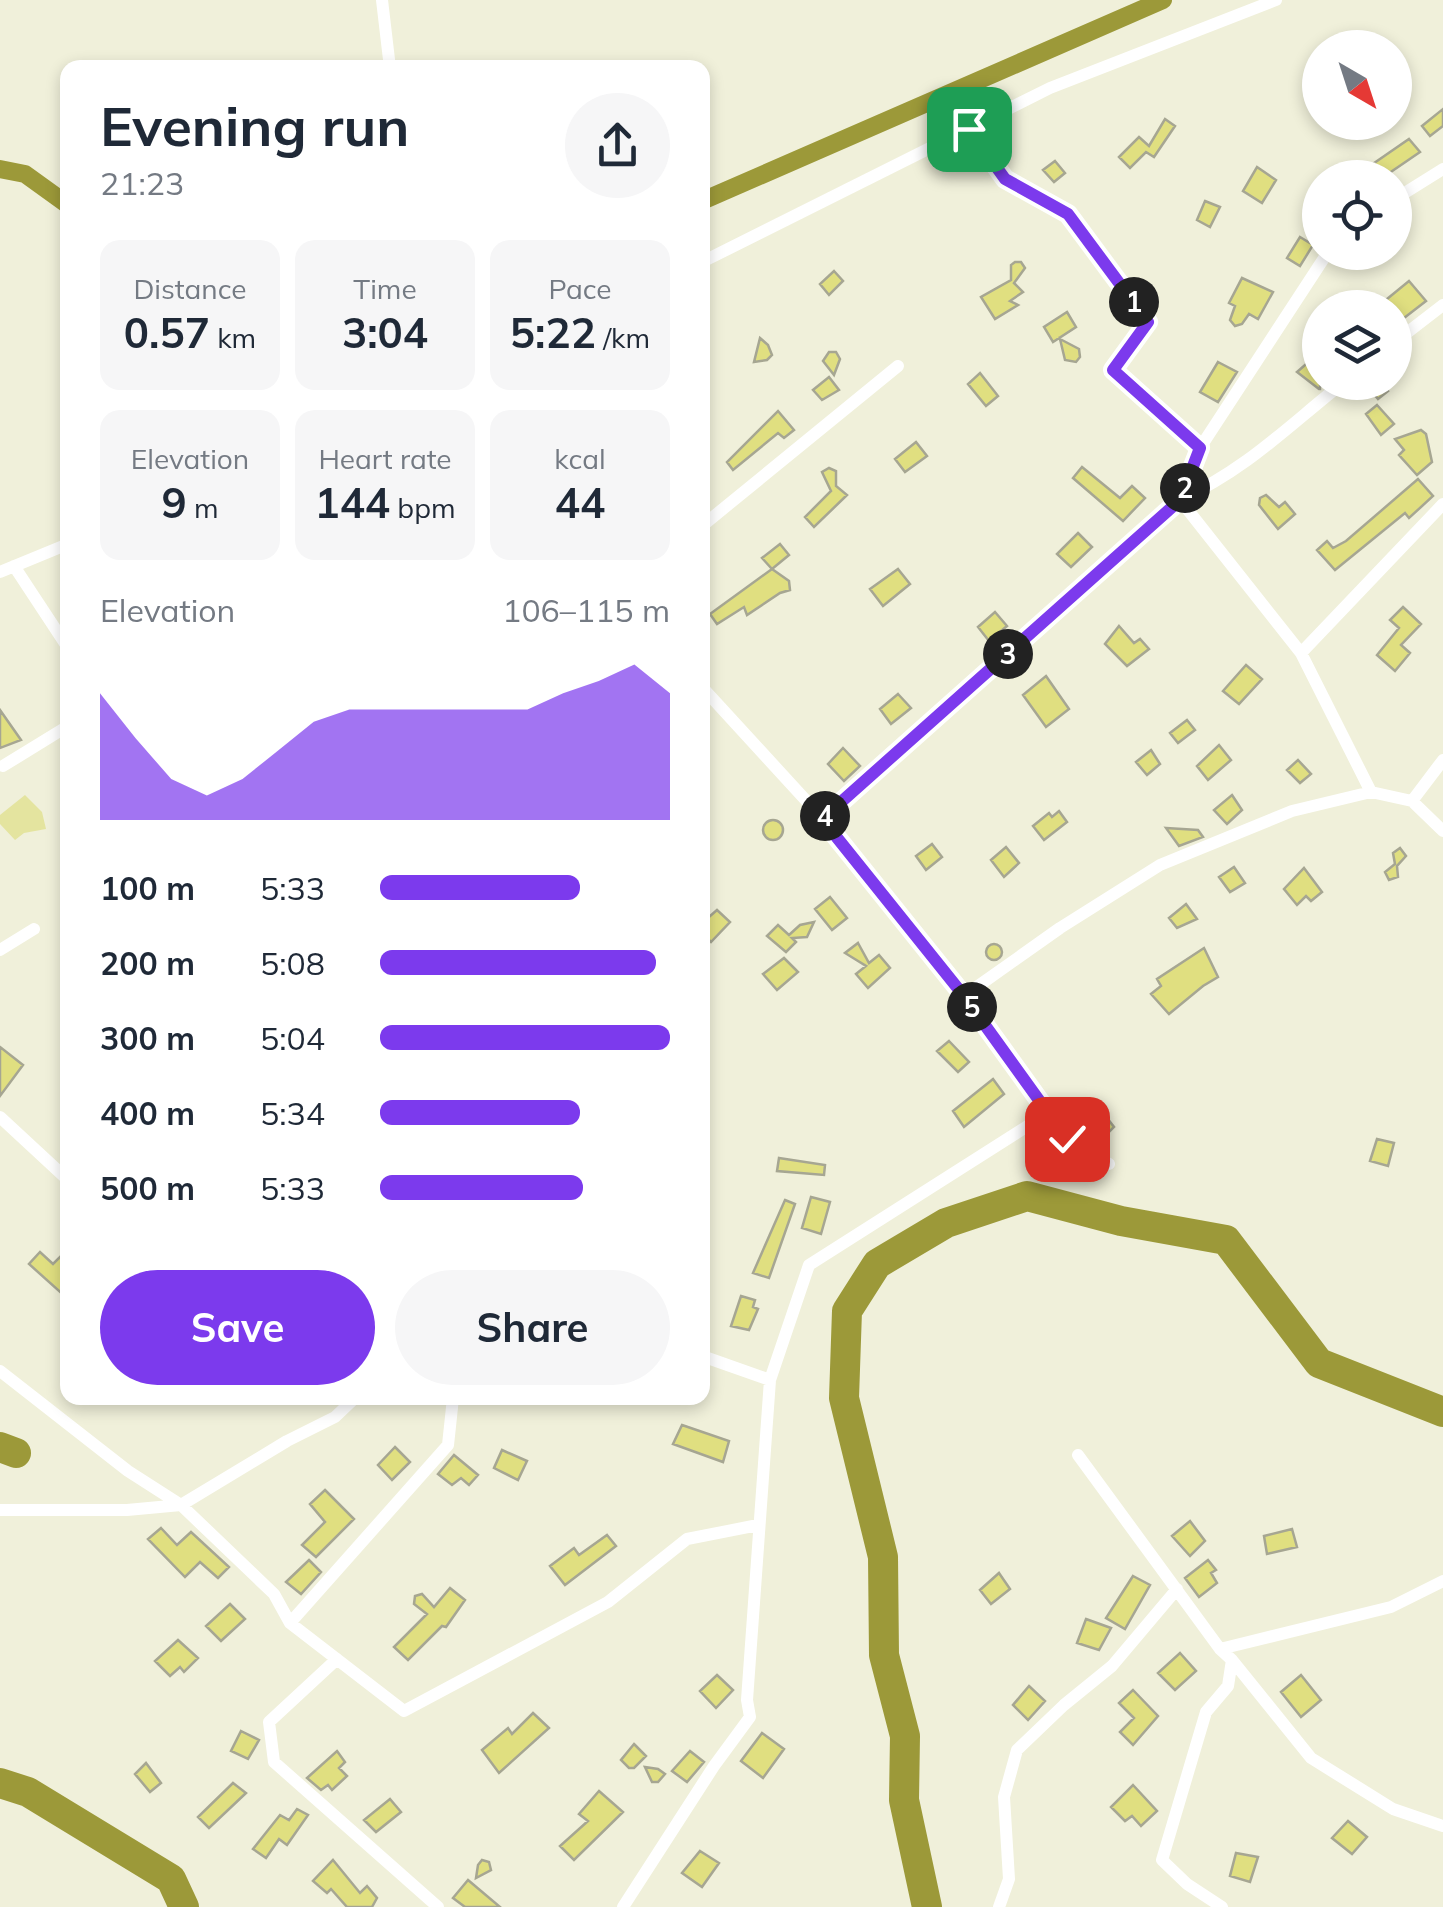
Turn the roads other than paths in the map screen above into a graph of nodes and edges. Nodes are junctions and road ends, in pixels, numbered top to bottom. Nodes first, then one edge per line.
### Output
1 (382, 0) edge
2 (1276, 0) edge
3 (389, 60) edge
4 (969, 129) junction
5 (1443, 169) edge
6 (1412, 188) edge
7 (710, 258) edge
8 (1316, 270) edge
9 (1443, 304) edge
10 (1412, 329) edge
11 (898, 366) dead end
12 (1323, 400) edge
13 (1200, 448) junction
14 (1180, 500) junction
15 (1443, 504) edge
16 (710, 519) edge
17 (60, 547) edge
18 (14, 566) junction
19 (0, 572) edge
20 (60, 636) edge
21 (1301, 653) junction
22 (710, 696) edge
23 (60, 731) edge
24 (1443, 760) edge
25 (4, 766) dead end
26 (1371, 792) junction
27 (1412, 801) junction
28 (822, 819) junction
29 (1443, 831) edge
30 (34, 929) dead end
31 (0, 950) edge
32 (964, 996) junction
33 (1048, 1113) junction
34 (0, 1117) edge
35 (1109, 1164) dead end
36 (60, 1173) edge
37 (710, 1359) edge
38 (0, 1371) edge
39 (770, 1380) junction
40 (348, 1405) edge
41 (452, 1405) edge
42 (1078, 1454) dead end
43 (181, 1506) junction
44 (0, 1510) edge
45 (758, 1525) junction
46 (1443, 1581) edge
47 (1176, 1589) junction
48 (290, 1624) junction
49 (1220, 1649) junction
50 (336, 1659) junction
51 (1232, 1660) junction
52 (1443, 1826) edge
53 (438, 1907) edge
54 (623, 1907) edge
55 (999, 1907) edge
56 (1222, 1907) edge

1 - 3 street
2 - 4 street
4 - 7 street
4 - 13 street
5 - 6 street
8 - 13 street
9 - 10 street
11 - 16 street
12 - 14 street
13 - 14 street
14 - 21 street
14 - 28 street
15 - 21 street
17 - 18 street
18 - 19 street
18 - 20 street
21 - 26 street
22 - 28 street
23 - 25 street
24 - 27 street
26 - 27 street
26 - 32 street
27 - 29 street
28 - 32 street
30 - 31 street
32 - 33 street
33 - 35 street
33 - 39 street
34 - 36 street
37 - 39 street
38 - 43 street
39 - 45 street
40 - 43 street
41 - 48 street
42 - 47 street
43 - 44 street
43 - 48 street
45 - 50 street
45 - 54 street
46 - 49 street
47 - 49 street
47 - 55 street
48 - 50 street
49 - 51 street
50 - 53 street
51 - 52 street
51 - 56 street

